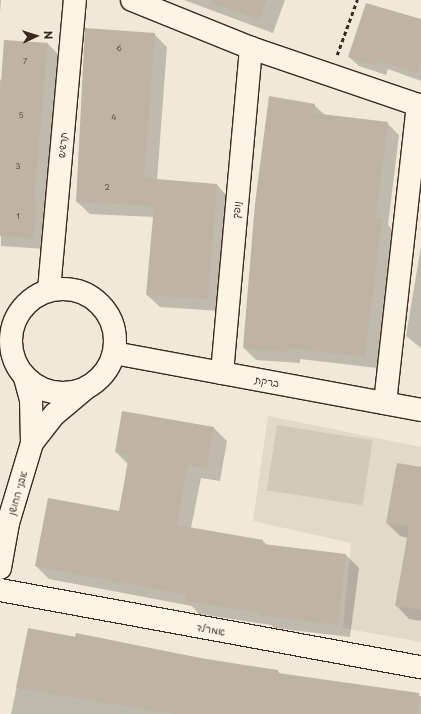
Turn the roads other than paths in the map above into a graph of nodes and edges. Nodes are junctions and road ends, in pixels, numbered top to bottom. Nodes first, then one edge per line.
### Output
1 (75, 0) edge
2 (132, 0) edge
3 (251, 48) junction
4 (420, 106) edge
5 (49, 290) junction
6 (6, 328) edge
7 (114, 352) junction
8 (222, 373) junction
9 (25, 378) junction
10 (86, 389) junction
11 (385, 403) junction
12 (421, 410) edge
13 (32, 443) junction
14 (3, 531) edge
15 (0, 568) edge
16 (0, 590) edge
17 (421, 667) edge

1 - 5 street, תרשיש
2 - 3 street
3 - 4 street
3 - 8 street, נופך
4 - 11 street
5 - 6 street
5 - 7 street
6 - 9 street
7 - 8 street, ברקת
7 - 10 street
8 - 11 street, ברקת
9 - 10 street
9 - 13 street, אבני החושן
10 - 13 street, אבני החושן
11 - 12 street, ברקת
13 - 14 street, אבני החושן
14 - 15 street, אבני החושן
16 - 17 street, אמרלד

